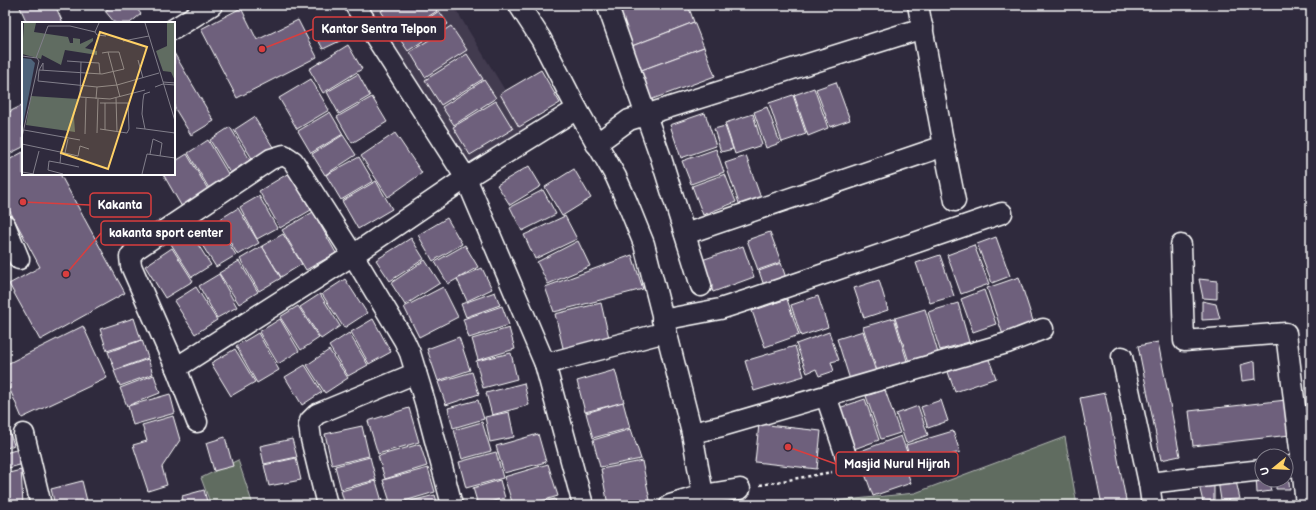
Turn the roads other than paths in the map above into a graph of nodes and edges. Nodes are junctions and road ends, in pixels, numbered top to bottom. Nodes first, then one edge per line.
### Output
1 (212, 5) edge
2 (355, 5) edge
3 (519, 5) edge
4 (609, 5) edge
5 (918, 5) edge
6 (175, 28) edge
7 (923, 28) junction
8 (576, 109) junction
9 (638, 118) junction
10 (602, 140) junction
11 (944, 146) junction
12 (466, 178) junction
13 (955, 202) dead end
14 (1002, 213) dead end
15 (5, 225) edge
16 (685, 234) junction
17 (1180, 245) dead end
18 (354, 255) junction
19 (19, 259) dead end
20 (701, 286) dead end
21 (666, 324) junction
22 (1044, 329) dead end
23 (1122, 357) dead end
24 (545, 364) junction
25 (176, 368) junction
26 (416, 373) junction
27 (826, 396) junction
28 (197, 422) dead end
29 (706, 430) junction
30 (24, 434) dead end
31 (1293, 448) edge
32 (848, 459) road end
33 (1294, 466) edge
34 (1254, 471) edge
35 (1149, 483) junction
36 (740, 489) road end
37 (710, 494) junction
38 (1311, 504) edge
39 (41, 505) edge
40 (327, 505) edge
41 (452, 505) edge
42 (583, 505) edge
43 (670, 505) edge
44 (1152, 505) edge
45 (1306, 505) edge

1 - 6 street
2 - 12 street
3 - 8 street
4 - 9 street
5 - 7 street
7 - 9 street
7 - 11 street
8 - 10 street
8 - 12 street
9 - 10 street
9 - 16 street
10 - 21 street
11 - 13 street
11 - 16 street
12 - 18 street
12 - 24 street
14 - 21 street
15 - 19 street
16 - 20 street
17 - 31 street
18 - 25 street
18 - 25 street
18 - 26 street
21 - 24 street
21 - 29 street
22 - 27 street
23 - 35 street
24 - 42 street
25 - 28 street
26 - 40 street
26 - 41 street
27 - 29 street
27 - 32 street
29 - 37 street
30 - 39 street
33 - 45 street
34 - 35 street
35 - 44 street
36 - 37 street
37 - 43 street
38 - 45 street

